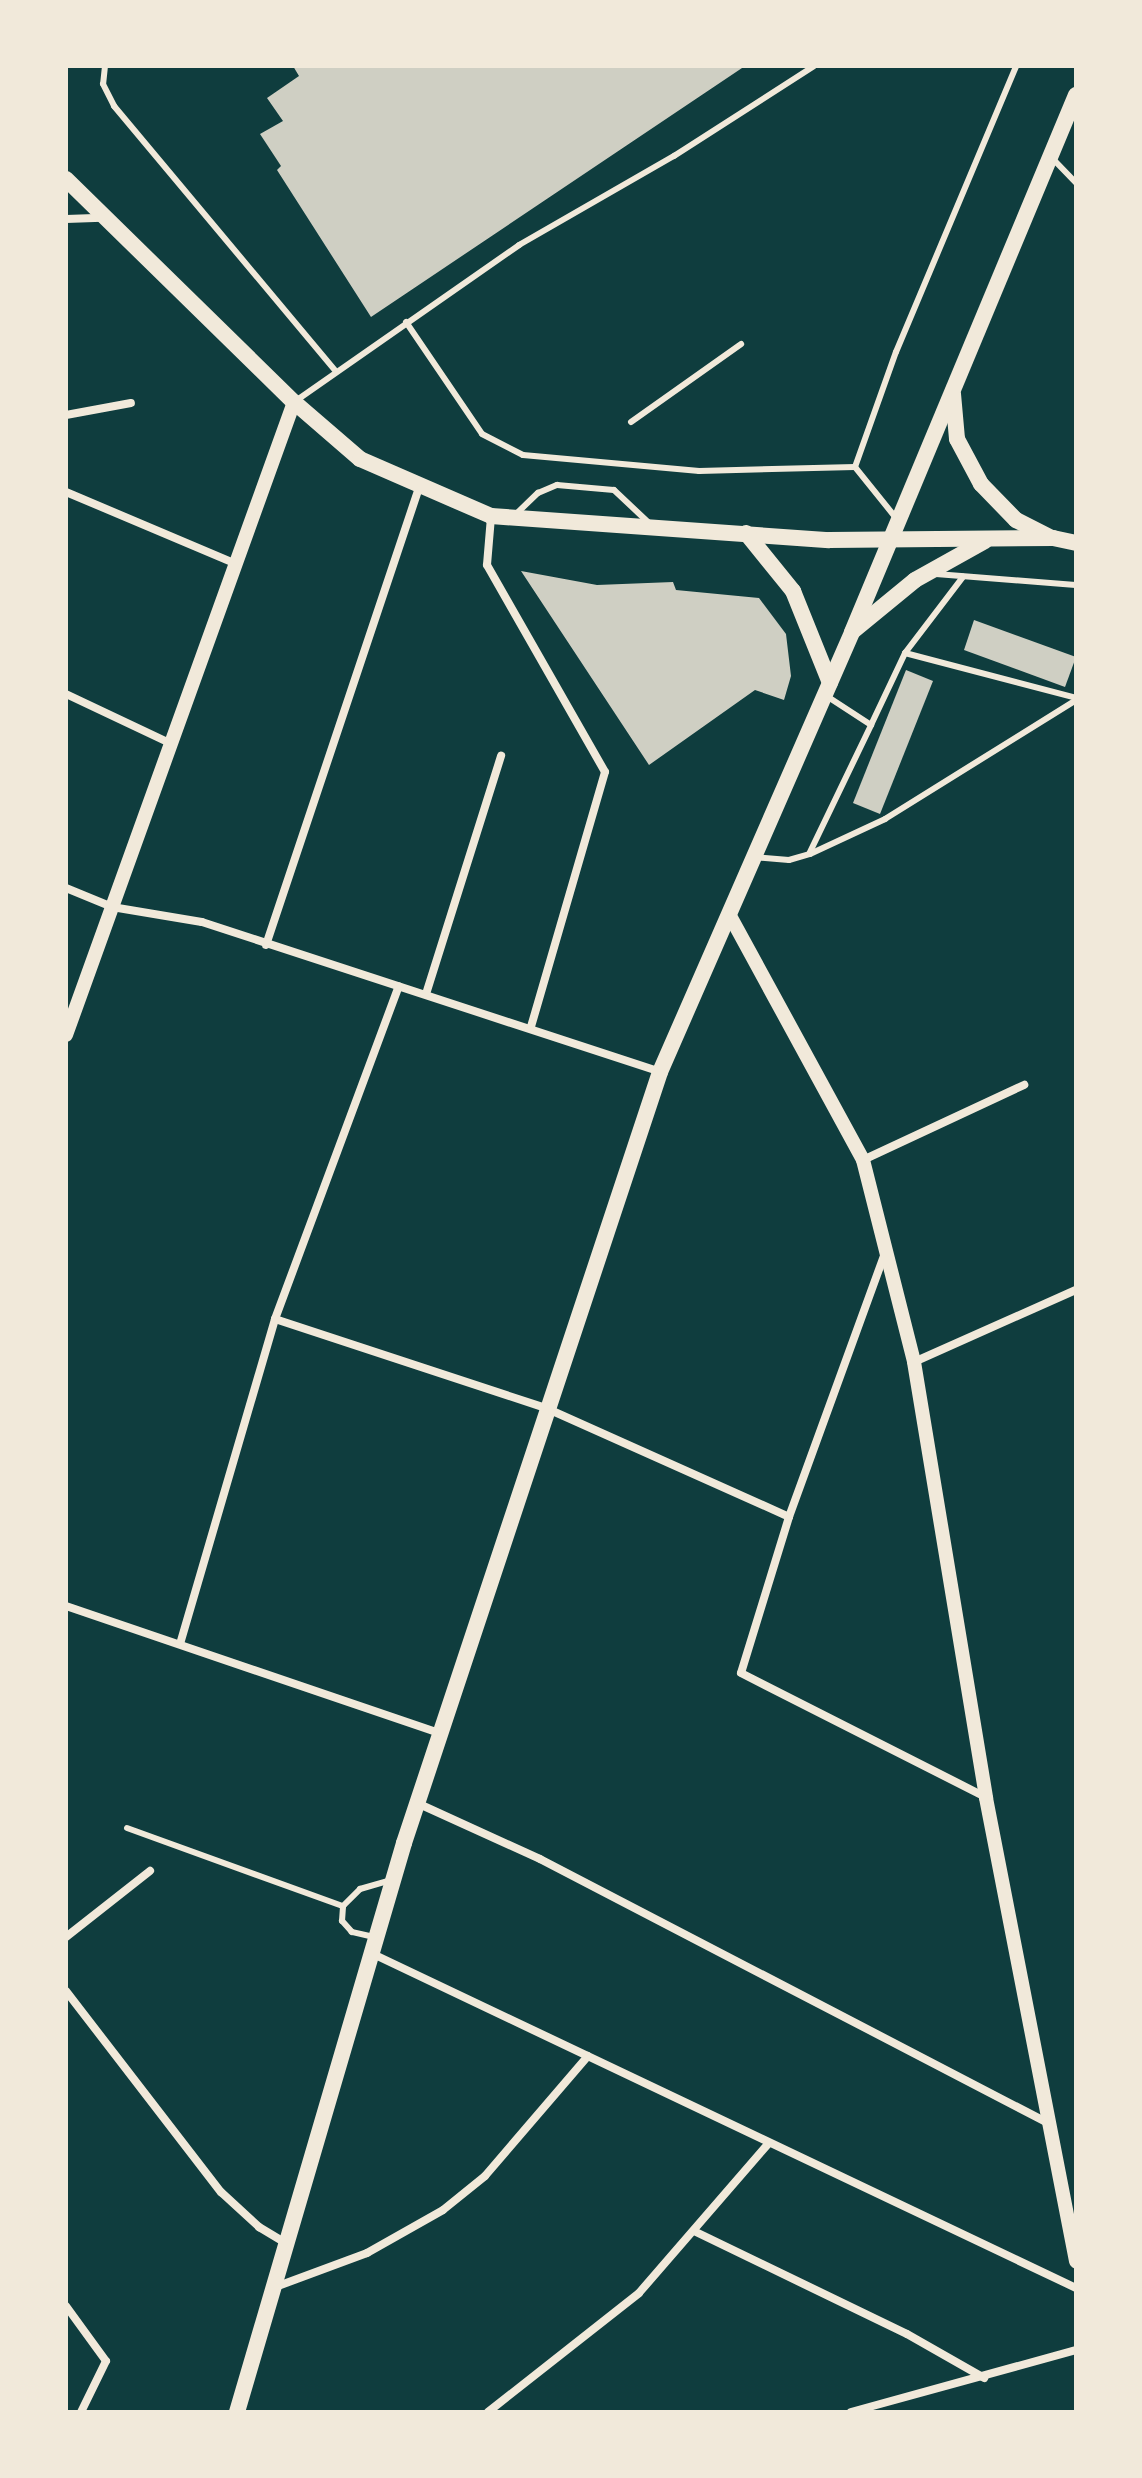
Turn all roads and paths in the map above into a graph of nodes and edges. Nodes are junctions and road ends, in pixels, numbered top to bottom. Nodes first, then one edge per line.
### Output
1 (105, 66) edge
2 (814, 66) edge
3 (1016, 66) edge
4 (1076, 95) edge
5 (1050, 156) junction
6 (66, 179) edge
7 (1076, 183) edge
8 (103, 218) junction
9 (66, 219) edge
10 (406, 322) junction
11 (741, 344) dead end
12 (335, 370) junction
13 (953, 392) junction
14 (294, 402) junction
15 (131, 403) dead end
16 (66, 415) edge
17 (631, 422) dead end
18 (855, 467) junction
19 (420, 485) junction
20 (66, 492) edge
21 (491, 516) junction
22 (513, 518) junction
23 (899, 521) junction
24 (652, 527) junction
25 (746, 533) junction
26 (1053, 538) junction
27 (986, 540) junction
28 (889, 542) junction
29 (1076, 543) edge
30 (234, 563) junction
31 (927, 573) junction
32 (963, 577) junction
33 (1076, 585) edge
34 (852, 632) junction
35 (905, 653) junction
36 (827, 689) junction
37 (66, 694) edge
38 (1076, 699) edge
39 (871, 725) junction
40 (173, 744) junction
41 (501, 756) dead end
42 (810, 854) junction
43 (754, 857) junction
44 (66, 888) edge
45 (112, 907) junction
46 (729, 914) junction
47 (266, 945) junction
48 (399, 986) junction
49 (426, 994) junction
50 (531, 1026) junction
51 (66, 1035) edge
52 (660, 1072) junction
53 (1024, 1085) dead end
54 (863, 1160) junction
55 (885, 1253) junction
56 (1076, 1290) edge
57 (275, 1319) junction
58 (914, 1362) junction
59 (548, 1409) junction
60 (789, 1517) junction
61 (66, 1606) edge
62 (180, 1644) junction
63 (440, 1733) junction
64 (986, 1798) junction
65 (417, 1803) junction
66 (127, 1828) dead end
67 (150, 1871) dead end
68 (394, 1879) junction
69 (343, 1906) junction
70 (66, 1937) edge
71 (376, 1946) junction
72 (66, 1991) edge
73 (588, 2056) junction
74 (1051, 2124) junction
75 (769, 2143) junction
76 (696, 2232) junction
77 (289, 2246) junction
78 (1076, 2261) edge
79 (278, 2286) junction
80 (1076, 2288) edge
81 (66, 2306) edge
82 (1076, 2350) edge
83 (984, 2378) junction
84 (893, 2403) junction
85 (81, 2412) edge
86 (237, 2412) edge
87 (488, 2412) edge
88 (851, 2412) edge
89 (887, 2412) edge

1 - 12 lane
2 - 10 lane
3 - 18 lane
4 - 5 main road
5 - 7 lane
5 - 13 main road
6 - 8 main road
8 - 9 street
8 - 14 main road
10 - 12 lane
10 - 18 lane
11 - 17 lane
12 - 14 lane
13 - 23 main road
13 - 26 main road
14 - 19 main road
14 - 30 street
15 - 16 street
18 - 23 lane
19 - 21 main road
19 - 47 street
20 - 30 street
21 - 22 main road
21 - 50 street
22 - 24 main road
22 - 24 lane
23 - 28 main road
24 - 25 main road
25 - 28 main road
25 - 36 main road
26 - 27 main road
26 - 29 main road
27 - 28 main road
27 - 31 main road
28 - 34 main road
30 - 40 street
31 - 32 lane
31 - 34 main road
32 - 33 lane
32 - 35 lane
34 - 36 main road
35 - 38 lane
35 - 39 lane
36 - 39 lane
36 - 43 main road
37 - 40 street
38 - 42 lane
39 - 42 lane
40 - 45 street
41 - 49 street
42 - 43 lane
43 - 46 main road
44 - 45 street
45 - 47 street
45 - 51 street
46 - 52 main road
46 - 54 street
47 - 48 street
48 - 49 street
48 - 57 street
49 - 50 street
50 - 52 street
52 - 59 main road
53 - 54 street
54 - 55 street
55 - 58 street
55 - 60 street
56 - 58 street
57 - 59 street
57 - 62 street
58 - 64 street
59 - 60 street
59 - 63 main road
60 - 64 street
61 - 62 street
62 - 63 street
63 - 65 main road
64 - 74 street
65 - 68 main road
65 - 74 street
66 - 69 lane
67 - 70 street
68 - 69 lane
68 - 71 main road
69 - 71 lane
71 - 73 street
71 - 77 main road
72 - 77 street
73 - 75 street
73 - 79 street
74 - 78 street
75 - 76 street
75 - 80 street
76 - 83 street
76 - 87 street
77 - 79 main road
79 - 86 main road
81 - 85 street
82 - 83 street
83 - 84 street
84 - 88 street
84 - 89 street

